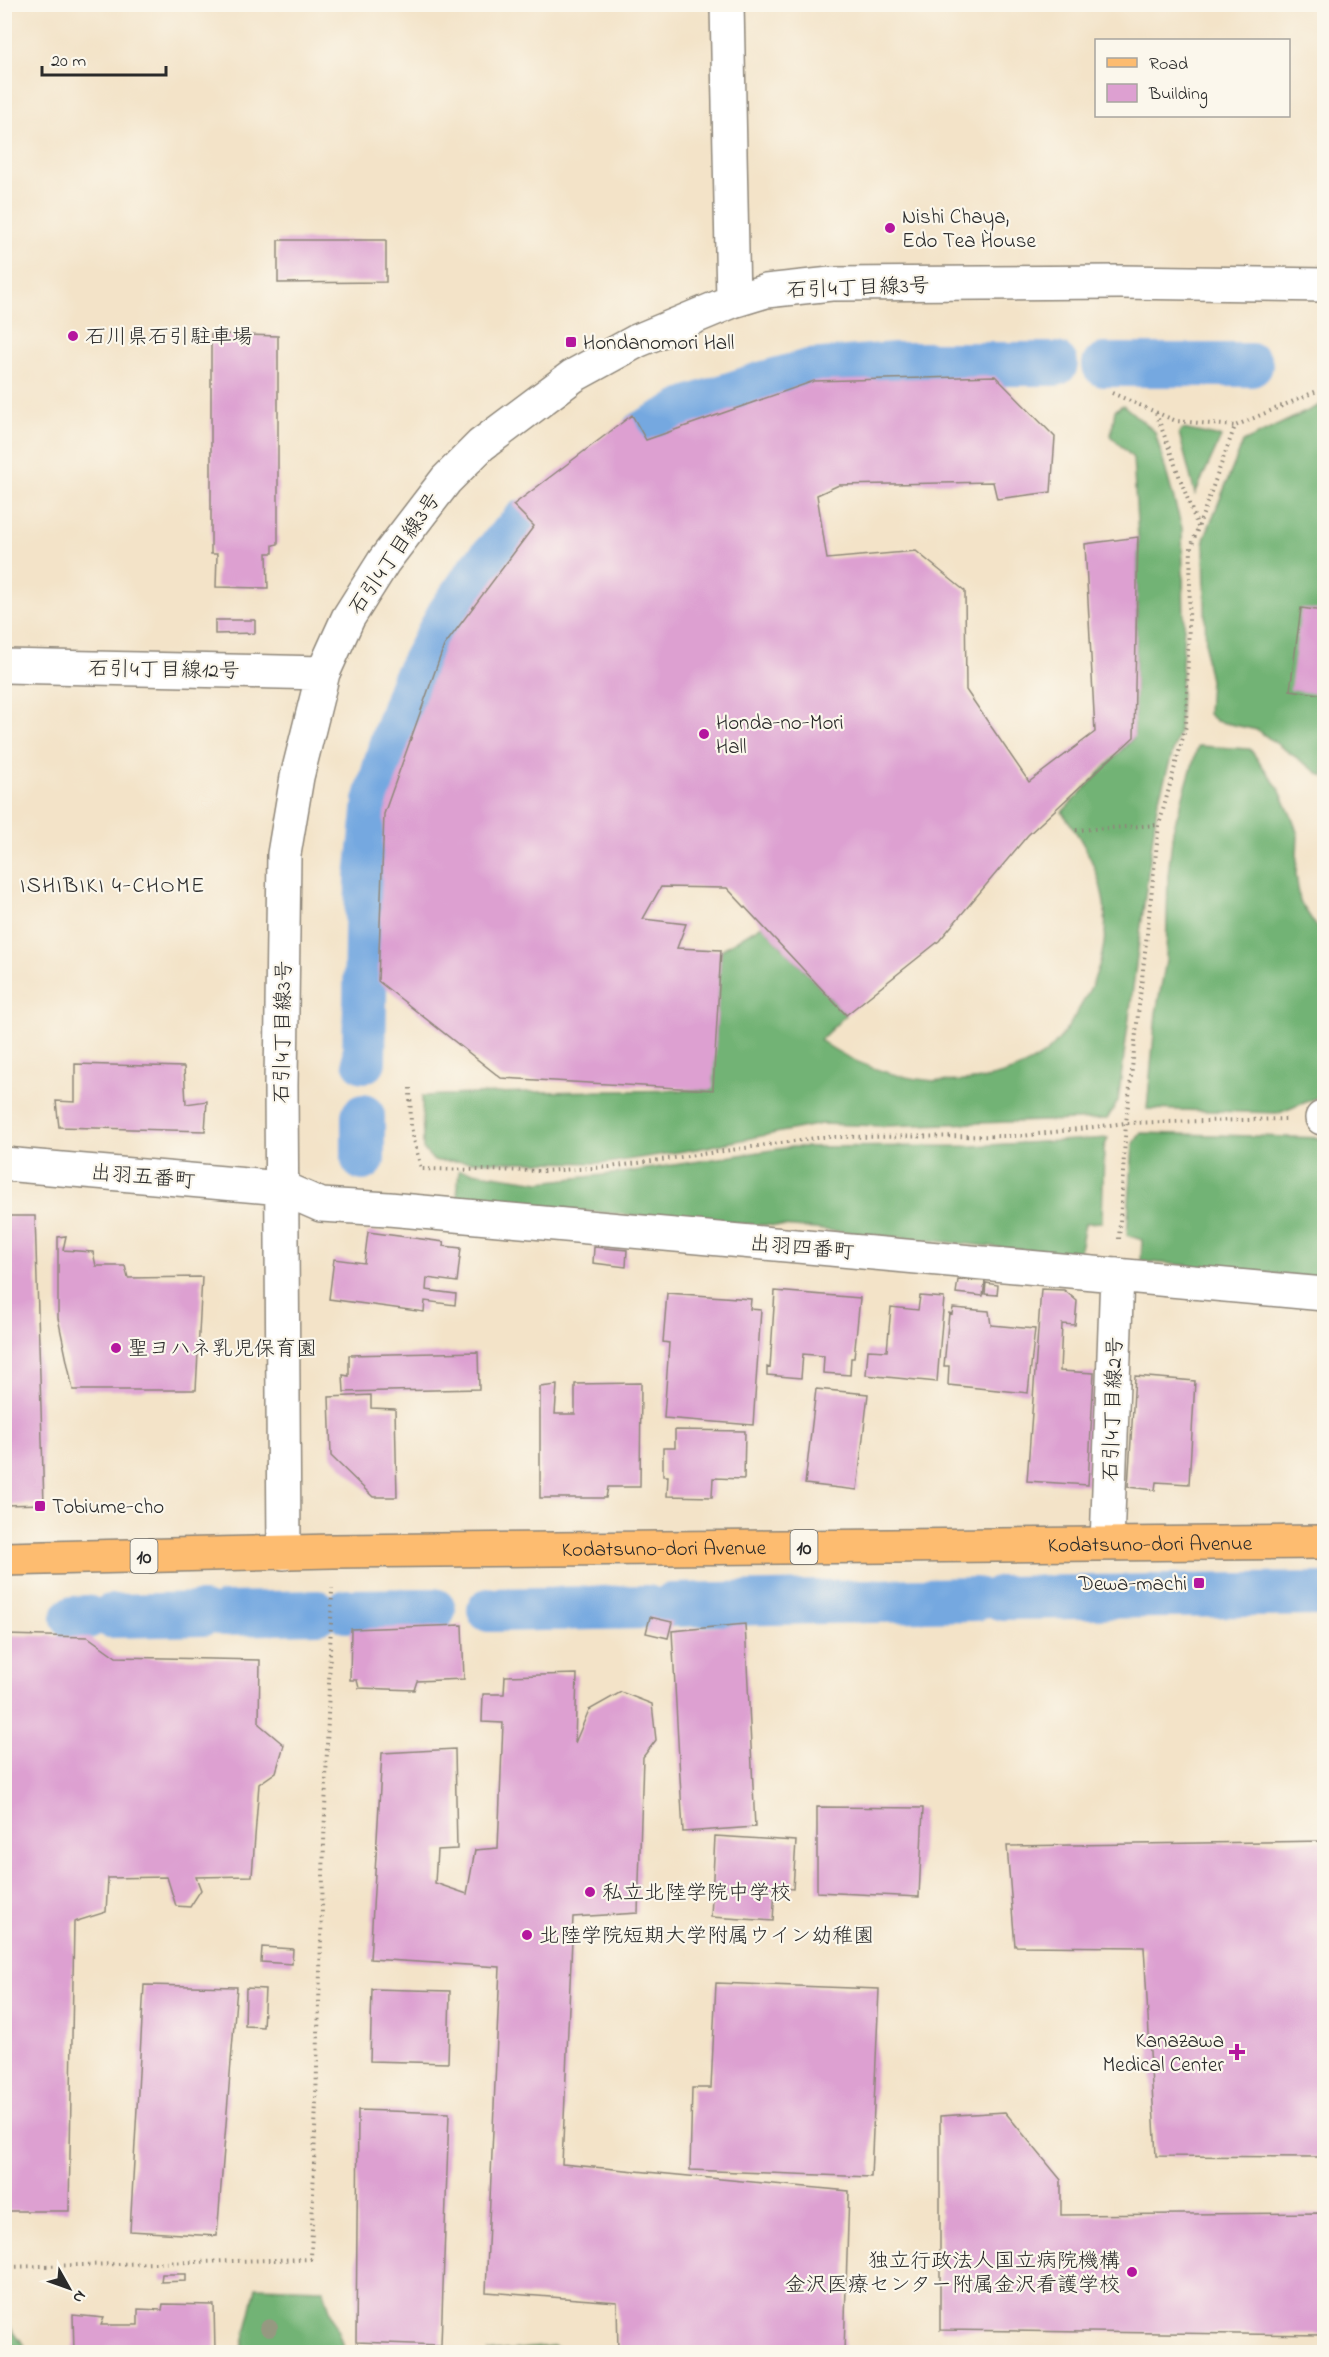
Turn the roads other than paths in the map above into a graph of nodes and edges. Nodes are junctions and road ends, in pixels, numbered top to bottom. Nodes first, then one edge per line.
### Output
1 (727, 4) edge
2 (1324, 285) edge
3 (733, 301) junction
4 (4, 666) edge
5 (323, 673) junction
6 (4, 1164) edge
7 (282, 1188) junction
8 (1117, 1275) junction
9 (1324, 1294) edge
10 (1324, 1542) edge
11 (1107, 1543) junction
12 (284, 1553) junction
13 (4, 1559) edge

1 - 3 street
2 - 3 street, 石引4丁目線3号
3 - 5 street, 石引4丁目線3号
4 - 5 street, 石引4丁目線12号
5 - 7 street, 石引4丁目線3号
6 - 7 street, 出羽五番町
7 - 8 street, 出羽四番町
7 - 12 street, 石引4丁目線3号
8 - 9 street, 出羽四番町
8 - 11 street, 石引4丁目線2号
10 - 11 main road, Kodatsuno-dori Avenue / 10
11 - 12 main road, Kodatsuno-dori Avenue / 10
12 - 13 main road, Kodatsuno-dori Avenue / 10

